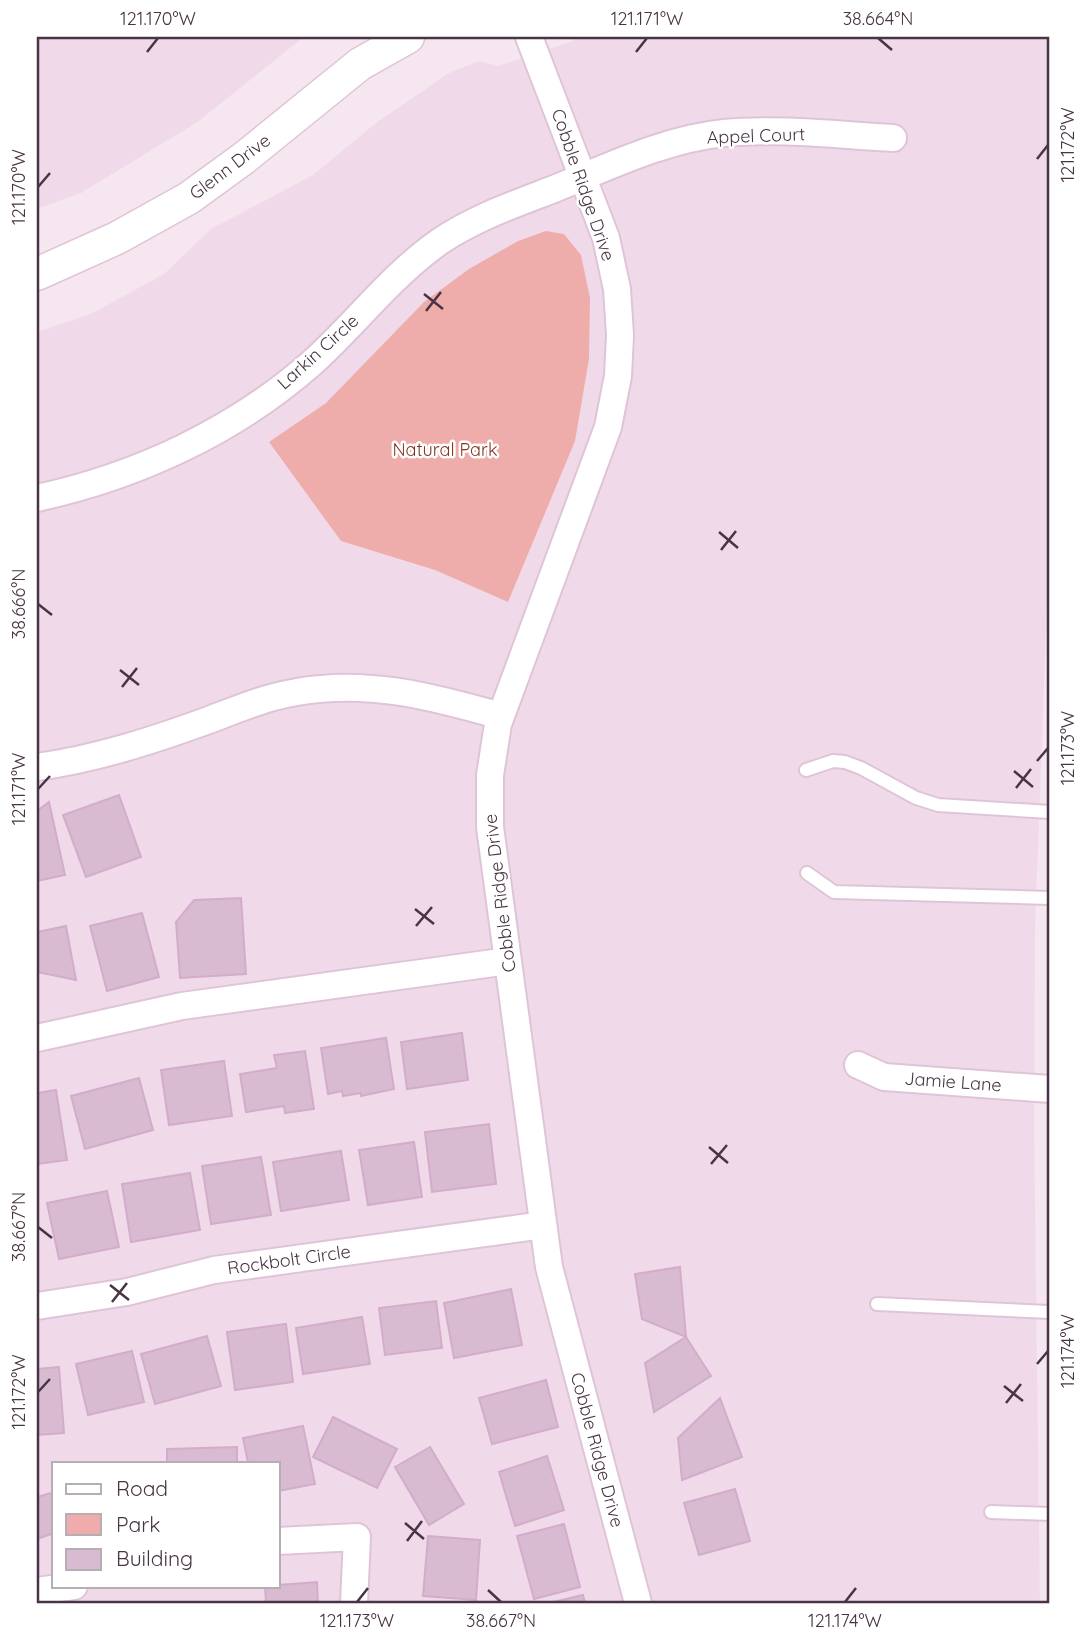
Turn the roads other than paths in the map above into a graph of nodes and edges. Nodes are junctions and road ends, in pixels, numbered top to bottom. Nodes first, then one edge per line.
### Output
1 (408, 37) edge
2 (528, 37) edge
3 (893, 138) dead end
4 (583, 177) junction
5 (37, 274) edge
6 (37, 498) edge
7 (501, 716) junction
8 (37, 767) edge
9 (806, 770) dead end
10 (1050, 812) edge
11 (807, 873) dead end
12 (1050, 898) edge
13 (508, 961) junction
14 (37, 1038) edge
15 (858, 1065) dead end
16 (1050, 1089) edge
17 (543, 1225) junction
18 (877, 1304) dead end
19 (37, 1306) edge
20 (1050, 1312) edge
21 (991, 1512) dead end
22 (1050, 1514) edge
23 (280, 1541) edge
24 (37, 1591) edge
25 (71, 1592) edge
26 (354, 1603) edge
27 (638, 1603) edge

1 - 5 street, Glenn Drive
2 - 4 street, Cobble Ridge Drive
3 - 4 street, Appel Court
4 - 6 street, Larkin Circle
4 - 7 street, Cobble Ridge Drive
7 - 8 street
7 - 13 street, Cobble Ridge Drive
9 - 10 lane
11 - 12 lane
13 - 14 street
13 - 17 street, Cobble Ridge Drive
15 - 16 street, Jamie Lane
17 - 19 street, Rockbolt Circle
17 - 27 street, Cobble Ridge Drive
18 - 20 lane
21 - 22 lane
23 - 26 street
24 - 25 street

